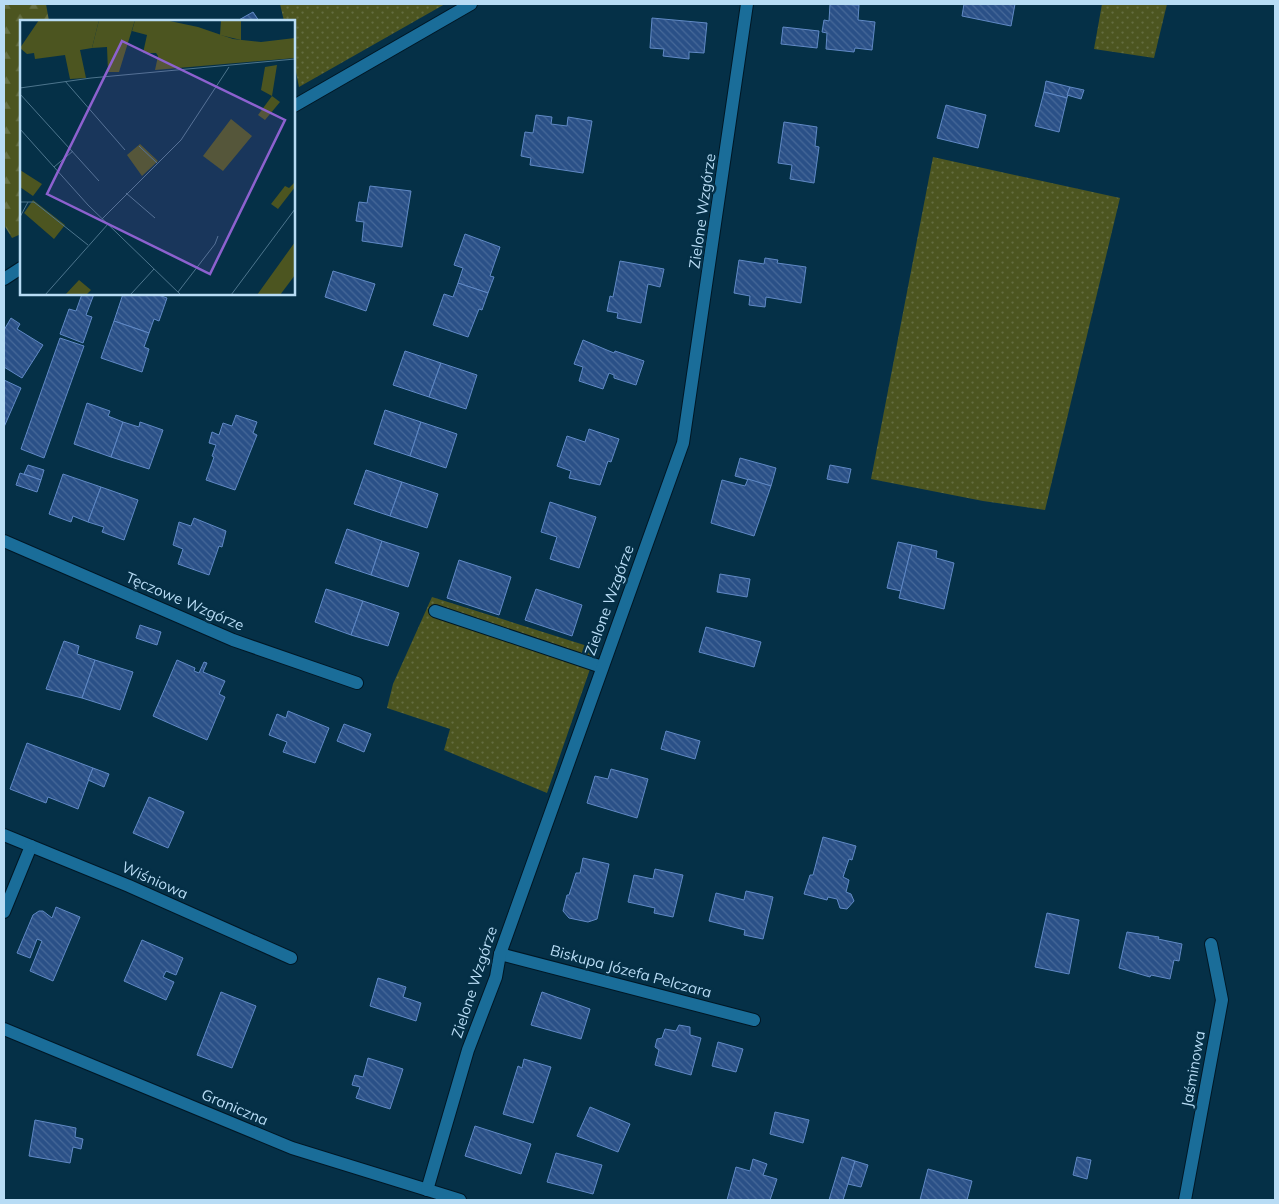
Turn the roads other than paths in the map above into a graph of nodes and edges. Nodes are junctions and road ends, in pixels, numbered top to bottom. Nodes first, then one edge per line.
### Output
1 (471, 4) edge
2 (748, 4) edge
3 (295, 105) edge
4 (20, 269) edge
5 (4, 279) edge
6 (4, 541) edge
7 (435, 611) dead end
8 (602, 667) junction
9 (357, 683) dead end
10 (4, 835) edge
11 (32, 846) junction
12 (4, 912) edge
13 (1211, 944) dead end
14 (500, 954) junction
15 (292, 958) dead end
16 (754, 1020) dead end
17 (4, 1028) edge
18 (427, 1190) junction
19 (460, 1200) edge
20 (1185, 1200) edge

1 - 3 street
2 - 8 street, Zielone Wzgórze
4 - 5 street
6 - 9 street, Tęczowe Wzgórze
7 - 8 street
8 - 14 street, Zielone Wzgórze
10 - 11 street, Wiśniowa
11 - 12 street
11 - 15 street, Wiśniowa
13 - 20 street, Jaśminowa
14 - 16 street, Biskupa Józefa Pelczara
14 - 18 street, Zielone Wzgórze
17 - 18 street, Graniczna
18 - 19 street, Graniczna

